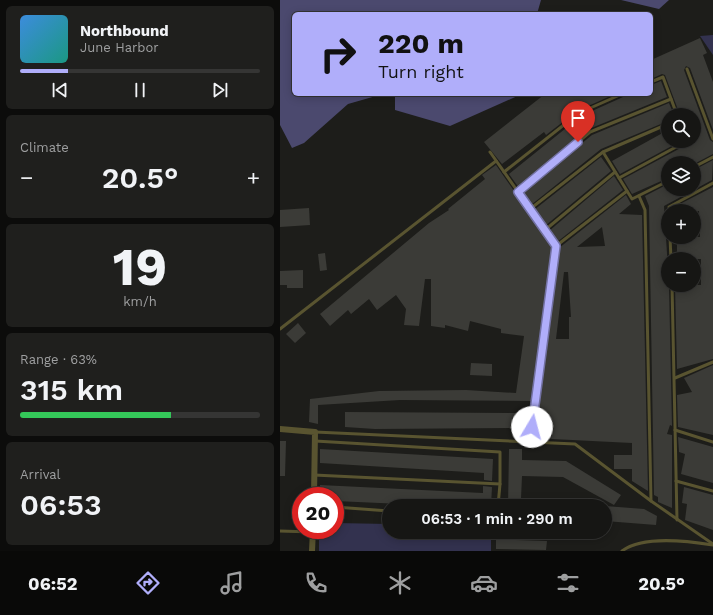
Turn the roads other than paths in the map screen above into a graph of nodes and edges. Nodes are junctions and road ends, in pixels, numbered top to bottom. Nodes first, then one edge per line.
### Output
1 (687, 69) dead end
2 (653, 81) edge
3 (617, 96) edge
4 (671, 99) junction
5 (674, 108) edge
6 (661, 127) edge
7 (713, 139) edge
8 (674, 148) edge
9 (490, 152) dead end
10 (603, 152) junction
11 (713, 157) edge
12 (496, 160) junction
13 (701, 163) edge
14 (504, 172) junction
15 (616, 172) junction
16 (619, 178) junction
17 (713, 183) edge
18 (661, 184) edge
19 (627, 191) junction
20 (518, 192) junction
21 (639, 196) junction
22 (675, 204) edge
23 (530, 209) junction
24 (545, 230) junction
25 (556, 246) junction
26 (672, 292) edge
27 (280, 329) edge
28 (713, 362) edge
29 (675, 378) junction
30 (280, 429) edge
31 (675, 430) junction
32 (314, 432) junction
33 (314, 441) junction
34 (530, 442) junction
35 (713, 442) edge
36 (314, 474) junction
37 (676, 481) junction
38 (500, 484) junction
39 (314, 487) edge
40 (713, 491) edge
41 (499, 499) edge
42 (651, 501) junction
43 (344, 508) edge
44 (382, 510) edge
45 (677, 520) junction
46 (280, 531) edge
47 (292, 531) edge
48 (312, 539) edge
49 (713, 544) edge
50 (312, 551) edge
51 (622, 551) edge

1 - 7 lane
2 - 4 lane
3 - 14 lane
4 - 5 lane
4 - 20 lane
6 - 10 lane
8 - 16 lane
9 - 12 lane
10 - 15 lane
10 - 23 lane
11 - 13 lane
12 - 14 lane
12 - 27 lane
14 - 20 lane
15 - 16 lane
15 - 24 lane
16 - 19 lane
17 - 22 lane
18 - 21 lane
19 - 21 lane
19 - 25 lane
20 - 23 lane
21 - 42 lane
23 - 24 lane
24 - 25 lane
25 - 34 lane
26 - 29 lane
28 - 29 lane
29 - 31 lane
30 - 32 street
31 - 35 lane
31 - 37 lane
32 - 33 street
32 - 34 lane
33 - 36 street
33 - 38 lane
34 - 42 lane
36 - 38 lane
36 - 39 street
37 - 40 lane
37 - 45 lane
38 - 41 lane
42 - 45 lane
43 - 44 lane
45 - 49 lane
46 - 47 lane
48 - 50 street
49 - 51 lane

